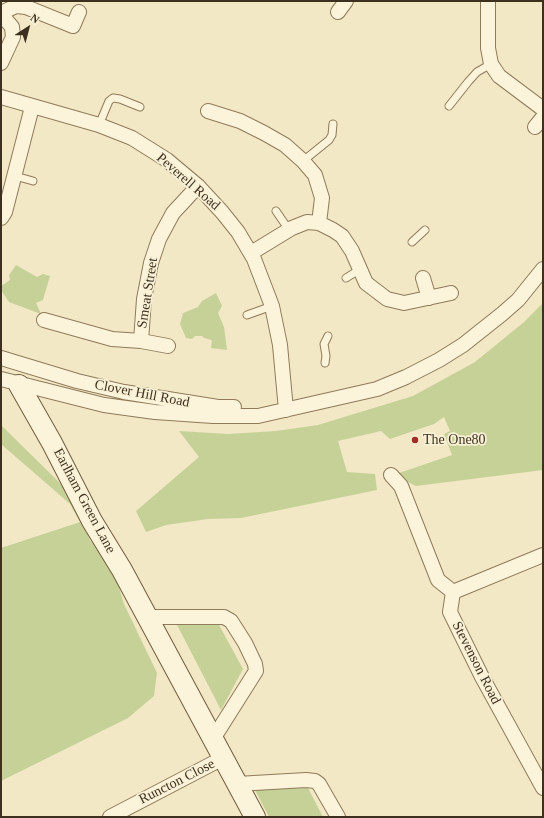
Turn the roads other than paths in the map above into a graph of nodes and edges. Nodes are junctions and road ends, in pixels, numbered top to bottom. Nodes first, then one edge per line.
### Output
1 (488, 1) edge
2 (79, 12) dead end
3 (1, 14) edge
4 (1, 63) edge
5 (490, 64) junction
6 (1, 97) edge
7 (449, 106) dead end
8 (32, 107) junction
9 (140, 107) dead end
10 (543, 109) edge
11 (208, 111) dead end
12 (333, 124) dead end
13 (99, 125) junction
14 (302, 161) junction
15 (14, 176) junction
16 (33, 181) dead end
17 (198, 186) junction
18 (276, 211) dead end
19 (1, 218) edge
20 (319, 222) junction
21 (289, 230) junction
22 (425, 230) dead end
23 (412, 242) dead end
24 (251, 253) junction
25 (543, 269) edge
26 (359, 270) junction
27 (346, 278) dead end
28 (423, 278) dead end
29 (450, 293) dead end
30 (429, 298) junction
31 (272, 306) junction
32 (247, 315) dead end
33 (44, 320) dead end
34 (328, 336) dead end
35 (141, 341) junction
36 (168, 346) dead end
37 (1, 358) edge
38 (325, 363) dead end
39 (1, 370) edge
40 (10, 382) edge
41 (286, 410) junction
42 (391, 475) dead end
43 (108, 532) dead end
44 (543, 555) edge
45 (122, 570) junction
46 (453, 592) junction
47 (147, 617) junction
48 (213, 739) junction
49 (223, 758) junction
50 (237, 784) junction
51 (543, 788) edge
52 (110, 817) edge
53 (255, 817) edge
54 (338, 817) edge

1 - 5 street
2 - 3 street
3 - 4 street
5 - 7 lane
5 - 10 street
6 - 8 street, Peverell Road
8 - 13 street, Peverell Road
8 - 15 street
9 - 13 lane
11 - 14 street
12 - 14 lane
13 - 17 street, Peverell Road
14 - 20 street
15 - 16 lane
15 - 19 street
17 - 24 street, Peverell Road
17 - 35 street, Smeat Street
18 - 21 lane
20 - 21 street
20 - 26 street
21 - 24 street
22 - 23 lane
24 - 31 street, Peverell Road
25 - 41 street, Clover Hill Road
26 - 27 lane
26 - 30 street
28 - 30 street
29 - 30 street
31 - 32 lane
31 - 41 street, Peverell Road
33 - 35 street, Smeat Street
34 - 38 lane
35 - 36 street, Smeat Street
37 - 41 street, Clover Hill Road
39 - 40 street, Clover Hill Road
40 - 41 street, Clover Hill Road
40 - 45 street, Earlham Green Lane
42 - 46 street
43 - 45 lane
44 - 46 street
45 - 47 street, Earlham Green Lane
46 - 51 street, Stevenson Road
47 - 48 street, Earlham Green Lane
47 - 48 street
48 - 49 street, Earlham Green Lane
49 - 50 street, Earlham Green Lane
49 - 52 street, Runcton Close
50 - 53 street, Earlham Green Lane
50 - 54 street

